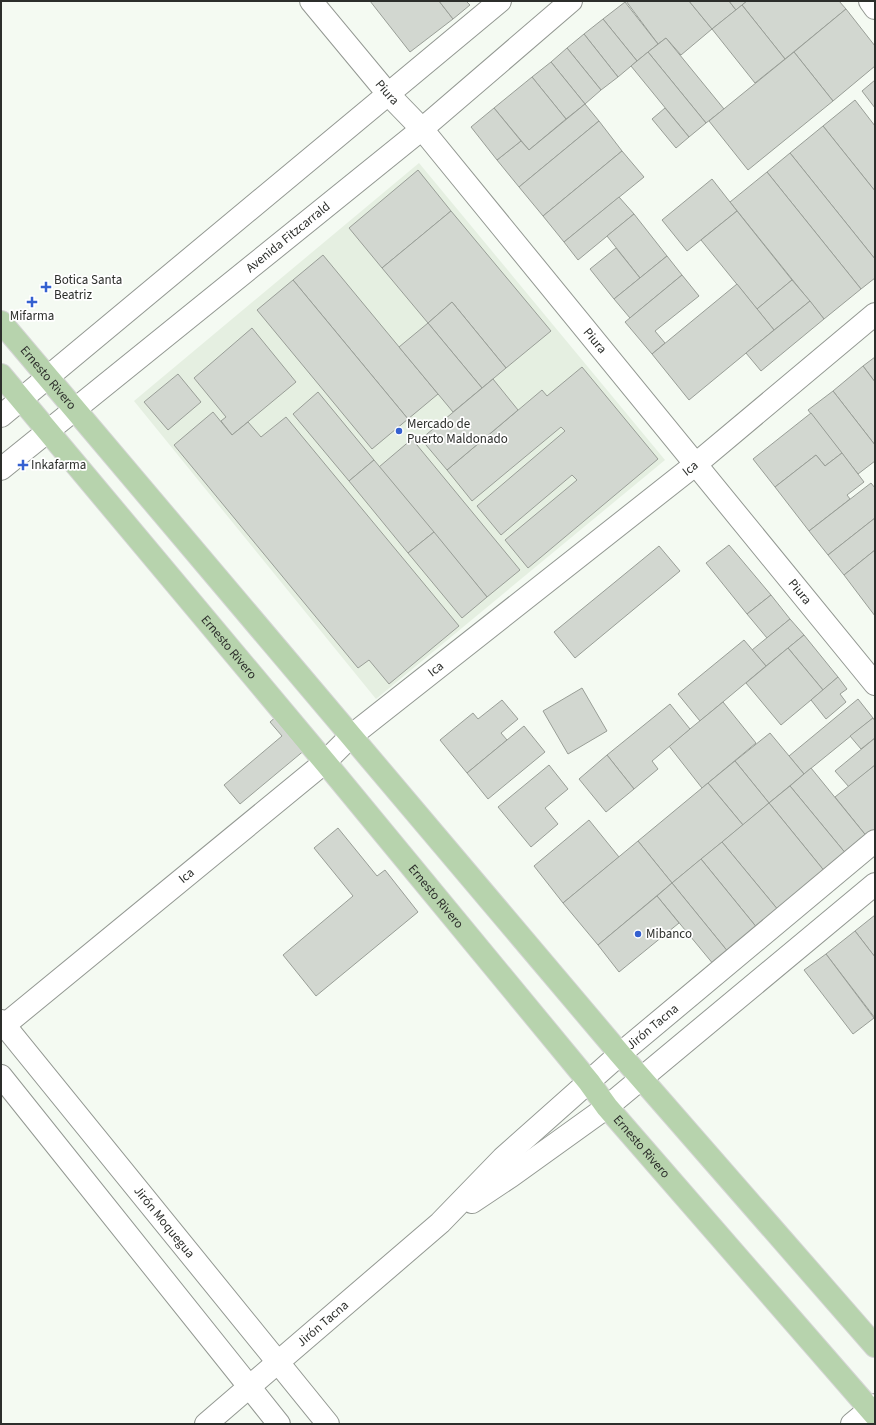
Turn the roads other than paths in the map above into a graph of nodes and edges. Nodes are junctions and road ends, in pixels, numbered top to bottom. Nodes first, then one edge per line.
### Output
1 (310, 1) edge
2 (500, 1) edge
3 (571, 1) edge
4 (870, 1) edge
5 (875, 8) edge
6 (389, 95) junction
7 (422, 129) junction
8 (875, 314) edge
9 (1, 322) edge
10 (1, 375) edge
11 (48, 376) junction
12 (22, 399) junction
13 (75, 410) junction
14 (1, 416) edge
15 (46, 430) junction
16 (696, 464) junction
17 (1, 469) edge
18 (875, 684) edge
19 (350, 736) junction
20 (325, 762) junction
21 (875, 841) edge
22 (875, 884) edge
23 (2, 1025) edge
24 (620, 1054) junction
25 (1, 1076) edge
26 (642, 1077) junction
27 (589, 1082) junction
28 (607, 1107) junction
29 (440, 1223) junction
30 (875, 1346) edge
31 (278, 1364) junction
32 (249, 1388) junction
33 (873, 1410) edge
34 (206, 1424) edge
35 (279, 1424) edge
36 (328, 1424) edge
37 (852, 1424) edge

1 - 6 street, Piura
2 - 6 street
3 - 7 street, Avenida Fitzcarrald
4 - 5 street
6 - 7 street, Piura
6 - 11 street
7 - 13 street, Avenida Fitzcarrald
7 - 16 street, Piura
8 - 16 street, Ica
9 - 11 main road, Ernesto Rivero
10 - 12 main road, Ernesto Rivero
11 - 12 street
11 - 13 main road, Ernesto Rivero
12 - 14 street
12 - 15 main road, Ernesto Rivero
13 - 15 street, Avenida Fitzcarrald
13 - 19 main road, Ernesto Rivero
15 - 17 street, Avenida Fitzcarrald
15 - 20 main road, Ernesto Rivero
16 - 18 street, Piura
16 - 19 street, Ica
19 - 20 street, Ica
19 - 24 main road, Ernesto Rivero
20 - 23 street, Ica
20 - 27 main road, Ernesto Rivero
21 - 24 street, Jirón Tacna
22 - 26 street, Jirón Tacna
23 - 31 street, Jirón Moquegua
24 - 26 main road, Ernesto Rivero
24 - 27 street, Jirón Tacna
25 - 32 street
26 - 28 street, Jirón Tacna
26 - 30 main road, Ernesto Rivero
27 - 28 main road, Ernesto Rivero
27 - 29 street, Jirón Tacna
28 - 29 street, Jirón Tacna
28 - 33 main road, Ernesto Rivero
29 - 31 street, Jirón Tacna
31 - 32 street, Jirón Tacna
31 - 36 street, Jirón Moquegua
32 - 34 street, Jirón Tacna
32 - 35 street
33 - 37 street

